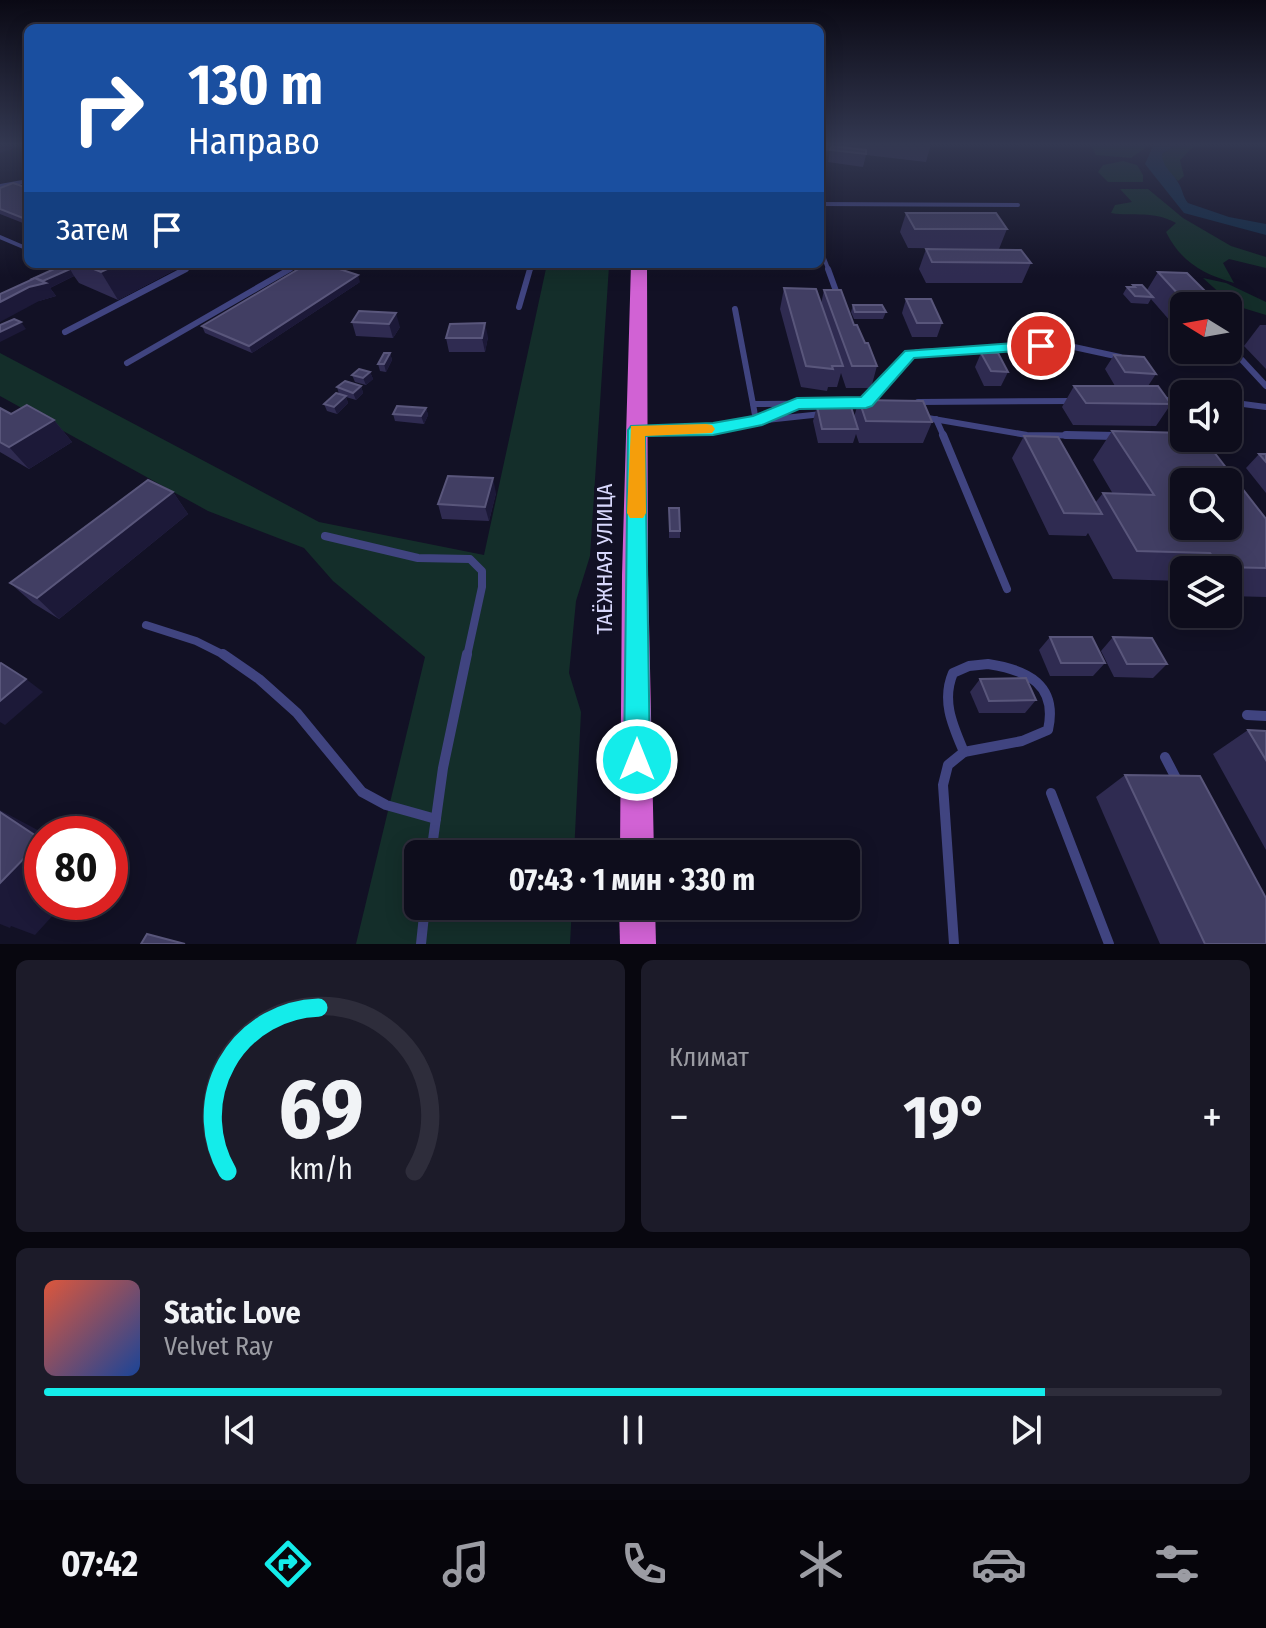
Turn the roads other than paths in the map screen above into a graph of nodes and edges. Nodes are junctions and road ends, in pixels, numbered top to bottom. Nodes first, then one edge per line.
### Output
1 (824, 204) edge
2 (1018, 205) dead end
3 (0, 237) edge
4 (24, 247) edge
5 (824, 259) edge
6 (188, 268) edge
7 (292, 268) edge
8 (531, 268) edge
9 (639, 268) edge
10 (836, 291) edge
11 (519, 307) dead end
12 (735, 309) dead end
13 (65, 332) dead end
14 (1242, 360) edge
15 (1133, 361) edge
16 (127, 363) dead end
17 (1266, 386) edge
18 (1158, 400) edge
19 (1170, 400) edge
20 (1081, 401) edge
21 (881, 402) edge
22 (912, 402) edge
23 (797, 403) junction
24 (866, 403) junction
25 (753, 404) junction
26 (1242, 404) edge
27 (1266, 407) edge
28 (832, 414) edge
29 (916, 416) edge
30 (936, 419) junction
31 (756, 421) junction
32 (637, 430) junction
33 (1048, 435) junction
34 (1123, 436) edge
35 (1055, 449) edge
36 (325, 536) dead end
37 (1007, 589) dead end
38 (146, 625) dead end
39 (1247, 715) dead end
40 (1266, 716) edge
41 (964, 752) junction
42 (1165, 757) dead end
43 (1051, 793) dead end
44 (1186, 797) edge
45 (436, 819) junction
46 (433, 840) edge
47 (637, 840) edge
48 (424, 920) edge
49 (637, 920) edge
50 (421, 944) edge
51 (638, 944) edge
52 (954, 944) edge
53 (1109, 944) edge

1 - 2 lane
3 - 4 lane
5 - 10 lane
6 - 13 lane
7 - 16 lane
8 - 11 lane
9 - 32 highway, ТАЁЖНАЯ УЛИЦА
12 - 25 lane
14 - 17 lane
15 - 24 lane
18 - 19 lane
20 - 22 lane
21 - 24 lane
23 - 24 lane
23 - 25 lane
23 - 31 lane
25 - 31 lane
26 - 27 lane
28 - 31 lane
29 - 30 lane
30 - 33 lane
30 - 37 lane
31 - 32 lane
32 - 47 highway, ТАЁЖНАЯ УЛИЦА
33 - 34 lane
33 - 35 lane
36 - 45 lane
38 - 45 lane
39 - 40 lane
41 - 41 lane
41 - 52 lane
42 - 44 lane
43 - 53 lane
45 - 46 lane
48 - 50 lane
49 - 51 highway

